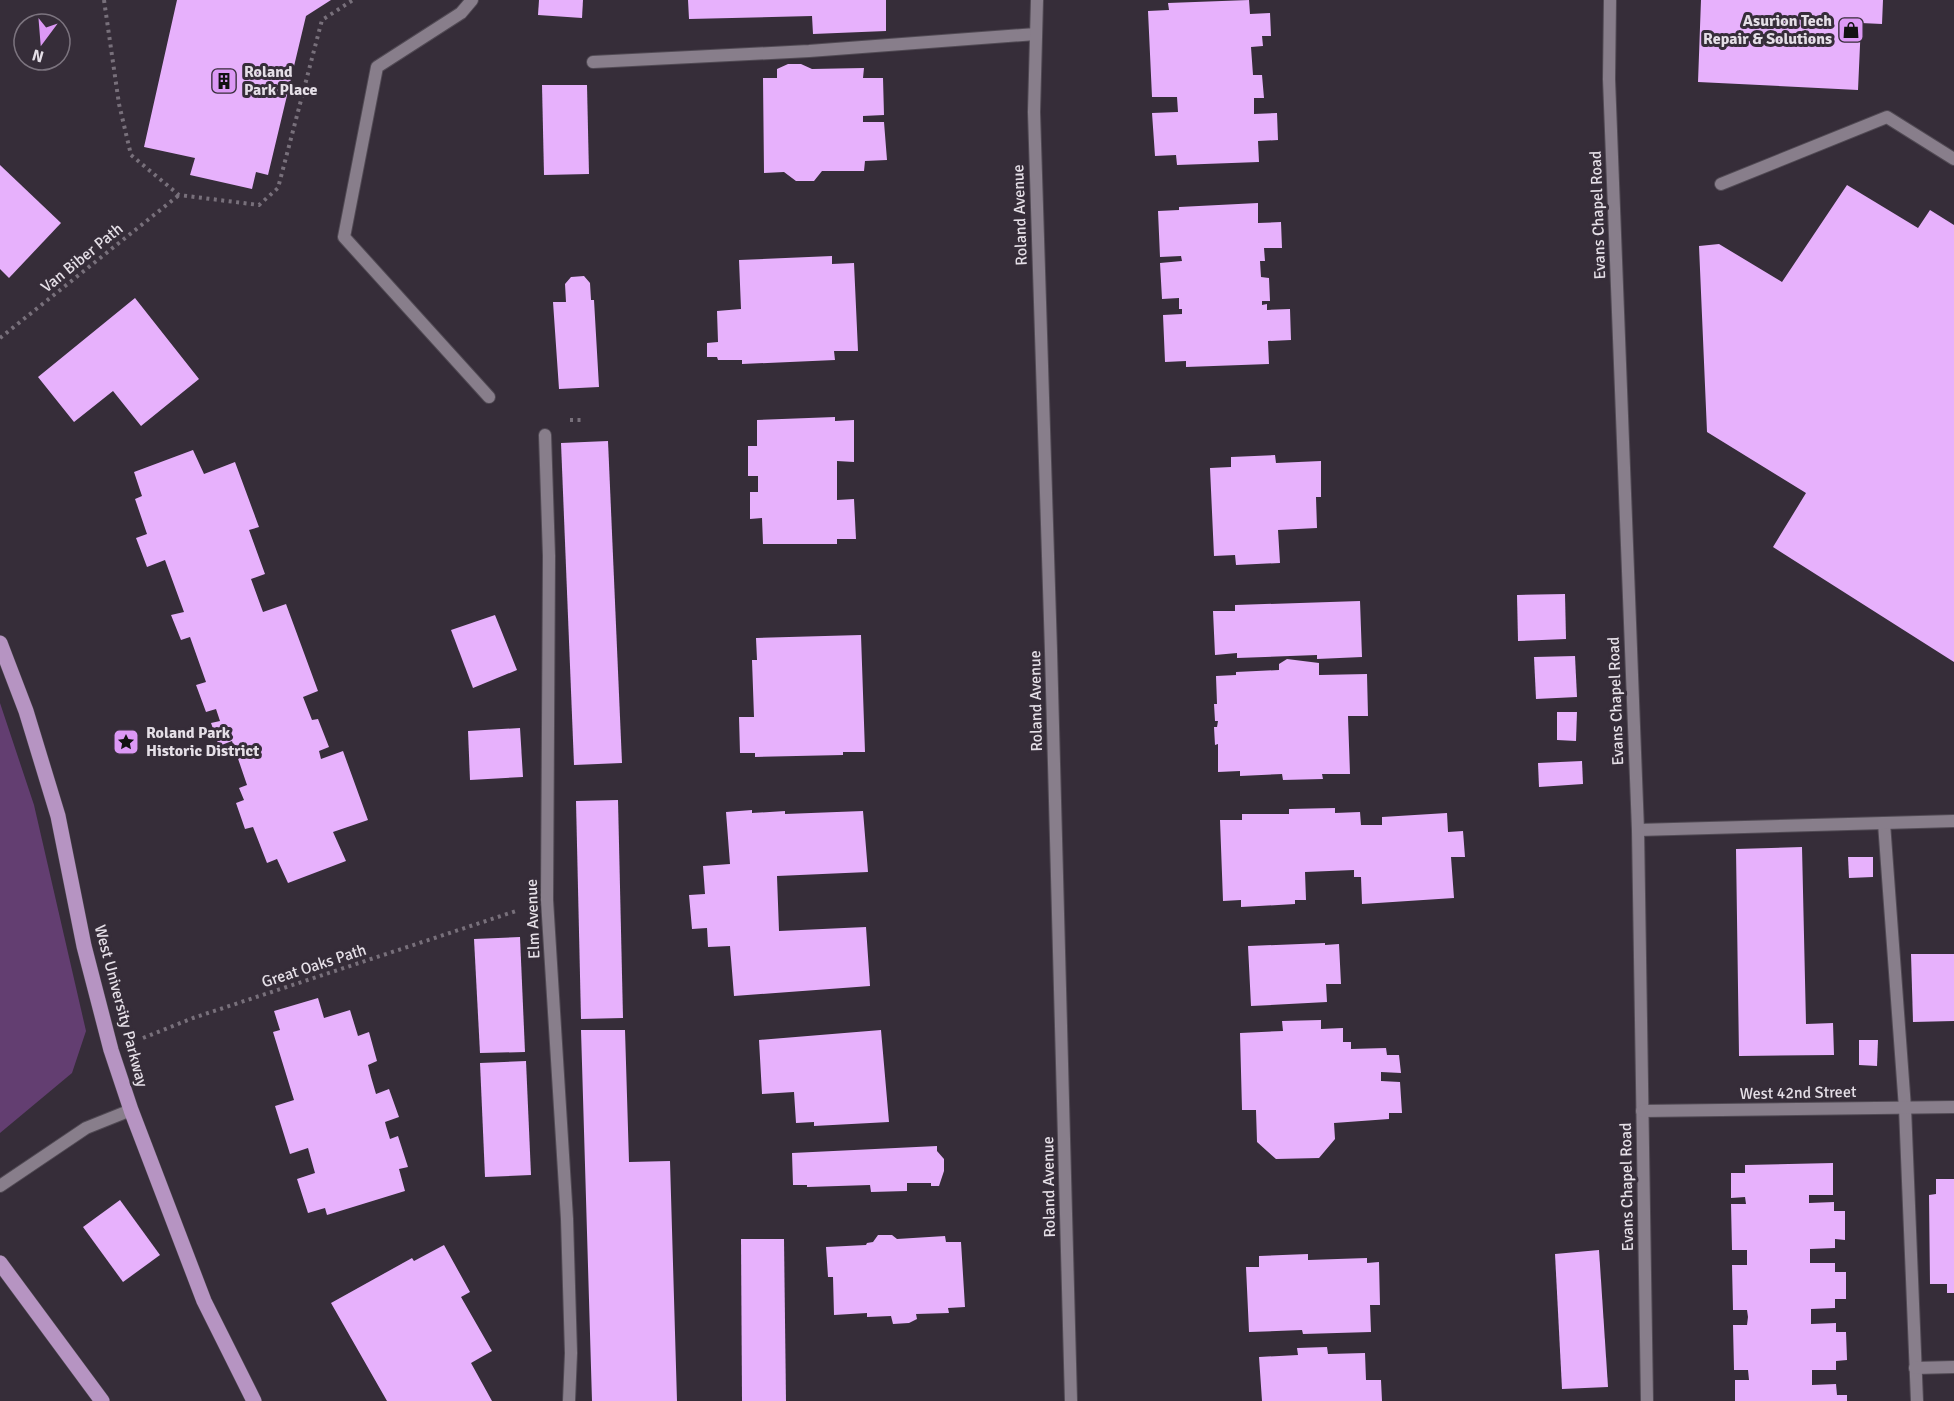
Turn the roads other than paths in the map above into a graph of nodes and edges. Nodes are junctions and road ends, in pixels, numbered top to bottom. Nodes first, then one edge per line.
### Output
1 (472, 0) edge
2 (1036, 0) edge
3 (1610, 0) edge
4 (1036, 34) junction
5 (593, 62) dead end
6 (1954, 159) edge
7 (1721, 184) dead end
8 (489, 397) dead end
9 (545, 435) dead end
10 (0, 643) edge
11 (1954, 821) edge
12 (1884, 823) junction
13 (1638, 830) junction
14 (1954, 1107) edge
15 (1905, 1108) junction
16 (131, 1110) junction
17 (1642, 1112) junction
18 (0, 1186) edge
19 (0, 1263) edge
20 (1954, 1367) edge
21 (1915, 1368) junction
22 (102, 1401) edge
23 (254, 1401) edge
24 (569, 1401) edge
25 (1071, 1401) edge
26 (1647, 1401) edge
27 (1917, 1401) edge

1 - 8 street
2 - 4 street, Roland Avenue
3 - 13 street, Evans Chapel Road
4 - 5 street
4 - 25 street, Roland Avenue
6 - 7 street
9 - 24 street, Elm Avenue
10 - 16 main road, West University Parkway
11 - 12 street
12 - 13 street
12 - 15 street
13 - 17 street, Evans Chapel Road
14 - 15 street, West 42nd Street
15 - 17 street, West 42nd Street
15 - 21 street
16 - 18 street
16 - 23 main road, West University Parkway
17 - 26 street, Evans Chapel Road
19 - 22 main road
20 - 21 street
21 - 27 street

